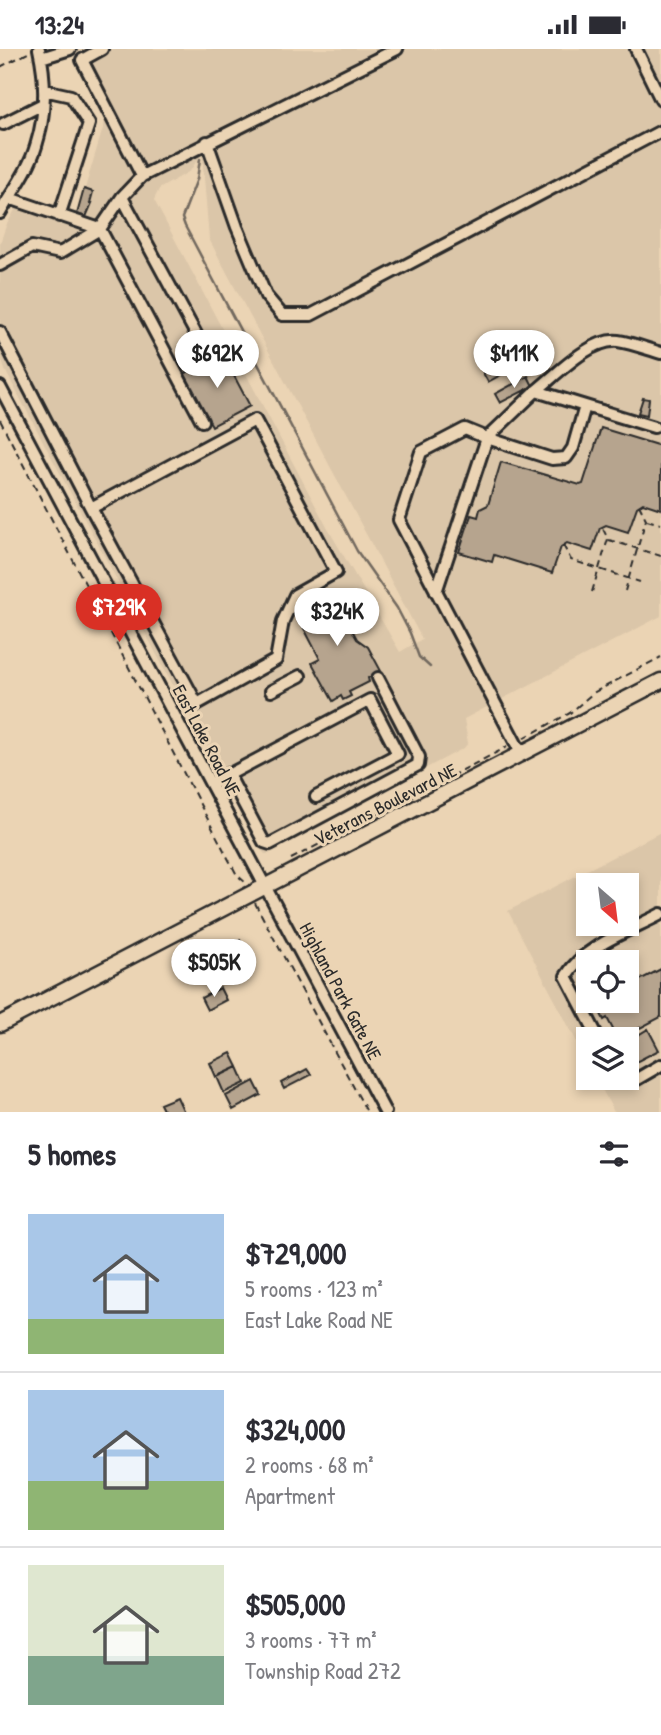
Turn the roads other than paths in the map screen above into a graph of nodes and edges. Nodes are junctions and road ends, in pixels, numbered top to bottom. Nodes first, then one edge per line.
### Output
1 (70, 49) edge
2 (103, 49) edge
3 (397, 49) edge
4 (636, 49) edge
5 (39, 52) edge
6 (44, 90) junction
7 (661, 100) edge
8 (43, 104) junction
9 (1, 123) edge
10 (661, 131) edge
11 (207, 142) junction
12 (142, 176) junction
13 (122, 197) junction
14 (9, 198) junction
15 (0, 213) edge
16 (60, 216) junction
17 (100, 229) junction
18 (0, 265) edge
19 (0, 332) edge
20 (204, 349) dead end
21 (661, 353) edge
22 (0, 387) edge
23 (536, 391) junction
24 (585, 406) junction
25 (202, 421) dead end
26 (654, 427) dead end
27 (487, 438) junction
28 (91, 508) junction
29 (436, 591) junction
30 (300, 675) dead end
31 (378, 678) dead end
32 (661, 681) edge
33 (271, 691) dead end
34 (661, 692) edge
35 (519, 749) junction
36 (228, 774) junction
37 (211, 784) junction
38 (316, 797) dead end
39 (265, 887) junction
40 (661, 913) edge
41 (0, 1024) edge
42 (593, 1027) edge
43 (661, 1065) edge
44 (639, 1078) edge
45 (385, 1112) edge

1 - 5 street
2 - 12 street
3 - 11 street
4 - 7 street
5 - 6 street
6 - 8 street
6 - 16 street
8 - 9 street
8 - 14 street
10 - 11 street
11 - 12 street
12 - 13 street
13 - 17 street
13 - 20 street
14 - 15 street
14 - 16 street
16 - 17 street
17 - 18 street
17 - 25 street
19 - 28 street
21 - 23 street
22 - 37 street, East Lake Road NE
23 - 24 street
23 - 27 street
24 - 26 street
24 - 27 street
27 - 29 street
27 - 29 street
28 - 28 street
29 - 35 street
30 - 33 street
31 - 36 street
32 - 35 main road, Veterans Boulevard NE
34 - 35 main road, Veterans Boulevard NE
35 - 39 main road, Veterans Boulevard NE
36 - 37 street
36 - 38 street
37 - 39 street, East Lake Road NE
39 - 41 main road, Veterans Boulevard NE
39 - 45 street, Highland Park Gate NE
40 - 42 street
43 - 44 street

